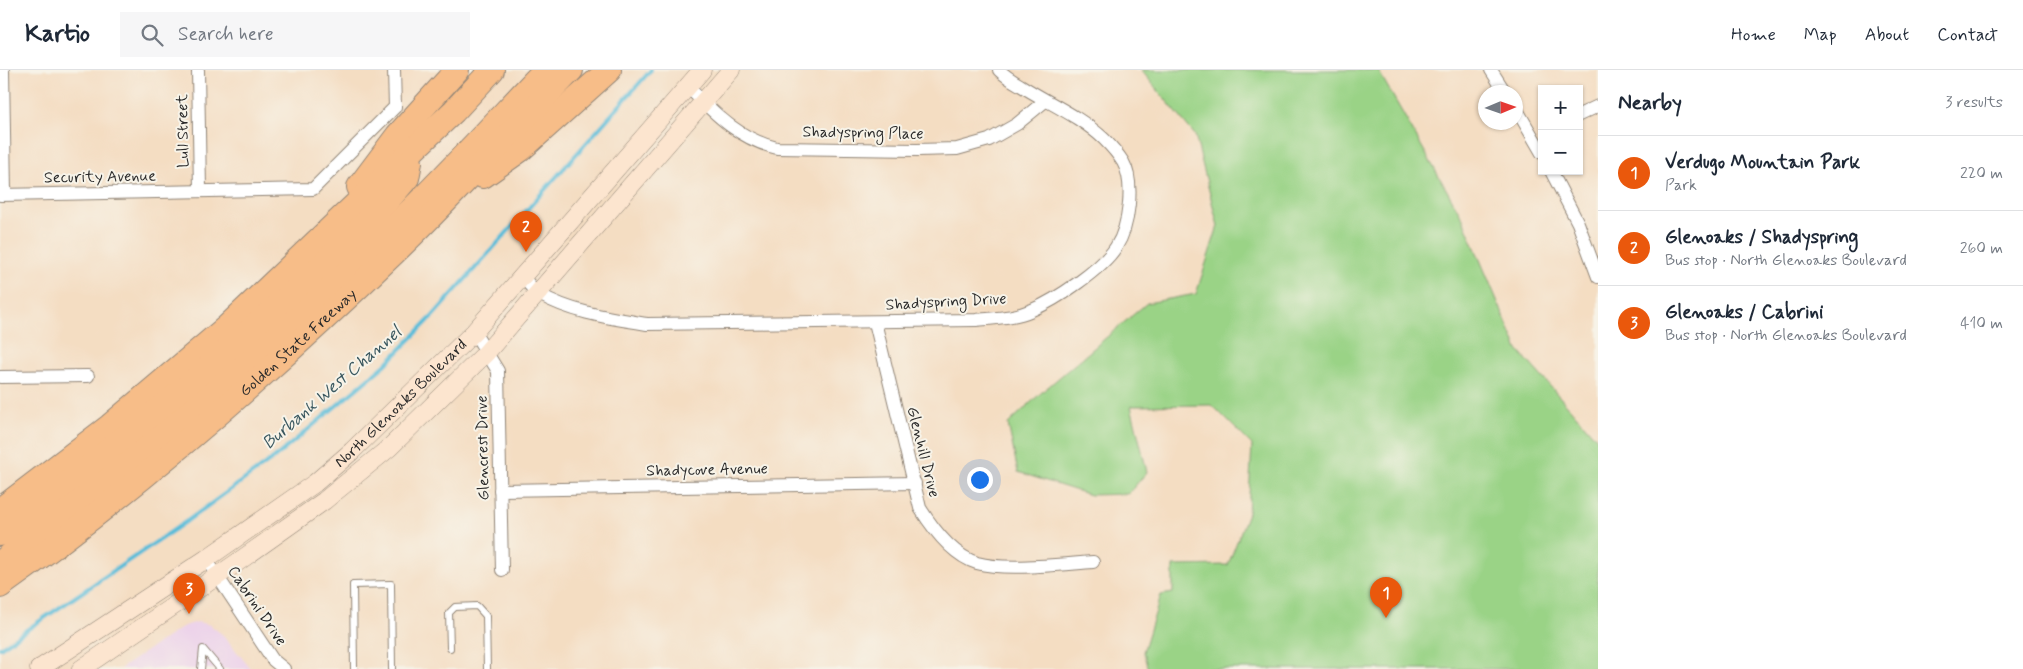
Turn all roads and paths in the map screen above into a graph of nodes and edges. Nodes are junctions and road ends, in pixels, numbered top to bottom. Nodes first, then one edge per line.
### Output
1 (2, 70) edge
2 (198, 70) edge
3 (394, 70) edge
4 (457, 70) edge
5 (492, 70) edge
6 (545, 70) edge
7 (571, 70) edge
8 (609, 70) edge
9 (702, 70) edge
10 (731, 70) edge
11 (999, 70) edge
12 (1491, 70) edge
13 (1501, 85) edge
14 (688, 87) junction
15 (703, 102) junction
16 (1045, 102) junction
17 (1598, 106) edge
18 (1583, 113) edge
19 (1523, 117) edge
20 (1537, 134) edge
21 (412, 152) junction
22 (1553, 175) edge
23 (200, 191) junction
24 (2, 194) edge
25 (442, 204) junction
26 (311, 249) junction
27 (1598, 277) edge
28 (523, 278) junction
29 (538, 293) junction
30 (875, 322) junction
31 (474, 332) junction
32 (486, 353) junction
33 (88, 376) dead end
34 (0, 377) edge
35 (915, 484) junction
36 (500, 490) junction
37 (0, 510) edge
38 (0, 534) edge
39 (206, 559) junction
40 (1093, 562) dead end
41 (0, 563) edge
42 (502, 570) dead end
43 (218, 577) junction
44 (0, 586) edge
45 (450, 648) dead end
46 (39, 669) edge
47 (81, 669) edge
48 (201, 669) edge
49 (220, 669) edge
50 (284, 669) edge
51 (354, 669) edge
52 (392, 669) edge
53 (487, 669) edge

1 - 24 street
2 - 23 street, Lull Street
3 - 23 street, Security Avenue
4 - 26 highway
5 - 21 highway
6 - 41 highway
7 - 25 highway, Golden State Freeway
8 - 25 highway
9 - 14 main road, North Glenoaks Boulevard
10 - 15 main road, North Glenoaks Boulevard
11 - 16 street, Shadyspring Drive
12 - 13 street
14 - 15 street, Shadyspring Place
14 - 28 main road, North Glenoaks Boulevard
15 - 16 street, Shadyspring Place
15 - 29 main road, North Glenoaks Boulevard
16 - 30 street, Shadyspring Drive
17 - 18 street
19 - 20 street
21 - 26 highway
21 - 38 highway
22 - 27 street
23 - 24 street, Security Avenue
25 - 44 highway, Golden State Freeway
26 - 37 highway
28 - 29 street, Shadyspring Drive
28 - 31 main road, North Glenoaks Boulevard
29 - 30 street, Shadyspring Drive
29 - 32 main road, North Glenoaks Boulevard
30 - 35 street, Glenhill Drive
31 - 32 street, Glencrest Drive
31 - 39 main road, North Glenoaks Boulevard
32 - 36 street, Glencrest Drive
32 - 43 main road, North Glenoaks Boulevard
33 - 34 street
35 - 36 street, Shadycove Avenue
35 - 40 street, Glenhill Drive
36 - 42 street, Glencrest Drive
39 - 43 street, Cabrini Drive
39 - 46 main road, North Glenoaks Boulevard
43 - 47 main road, North Glenoaks Boulevard
43 - 50 street, Cabrini Drive
45 - 53 lane
48 - 49 lane
51 - 52 lane

